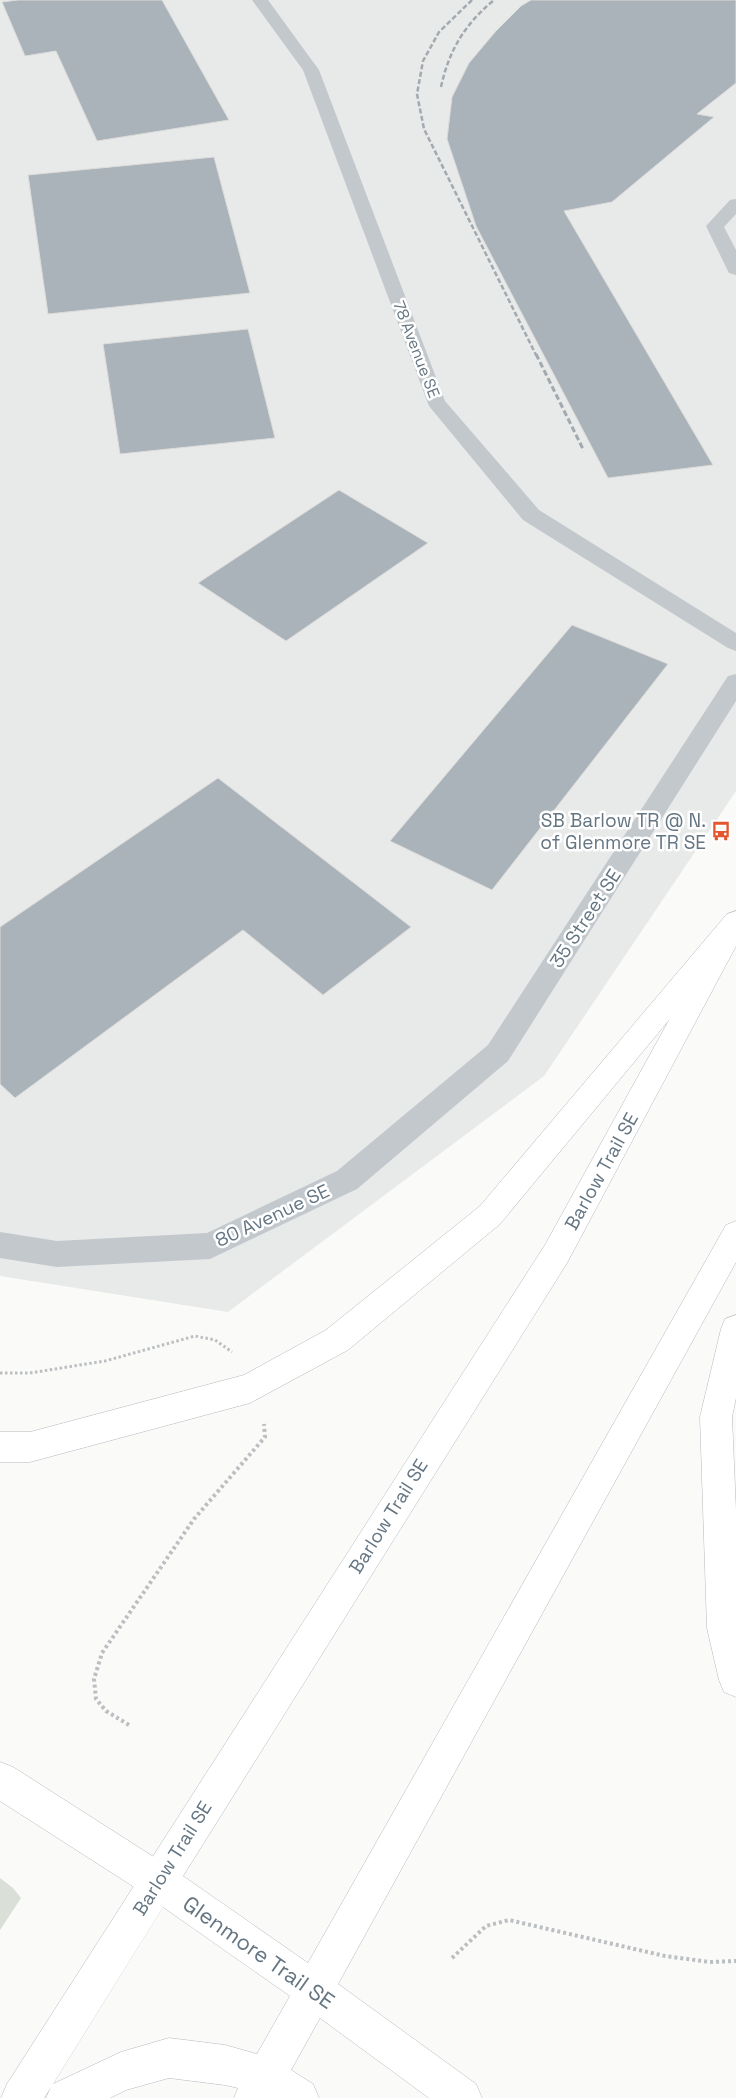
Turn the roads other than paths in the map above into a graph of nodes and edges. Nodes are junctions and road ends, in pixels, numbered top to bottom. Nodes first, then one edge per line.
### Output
1 (260, 0) edge
2 (736, 204) edge
3 (736, 269) edge
4 (736, 643) edge
5 (736, 682) edge
6 (736, 921) edge
7 (498, 1052) joint
8 (736, 1234) edge
9 (0, 1245) edge
10 (736, 1329) edge
11 (0, 1447) edge
12 (736, 1680) edge
13 (0, 1780) edge
14 (158, 1881) junction
15 (314, 1991) junction
16 (260, 2087) edge
17 (21, 2098) edge
18 (66, 2098) edge
19 (299, 2098) edge
20 (462, 2098) edge

1 - 4 street, 78 Avenue SE
2 - 3 street
5 - 7 street, 35 Street SE
6 - 11 main road
6 - 14 main road, Barlow Trail SE
7 - 9 street, 80 Avenue SE
8 - 15 main road
10 - 12 main road
13 - 14 main road, Glenmore Trail SE
14 - 15 main road, Glenmore Trail SE
14 - 17 main road, Barlow Trail SE
15 - 16 main road
15 - 20 main road, Glenmore Trail SE
16 - 18 main road
16 - 19 main road

